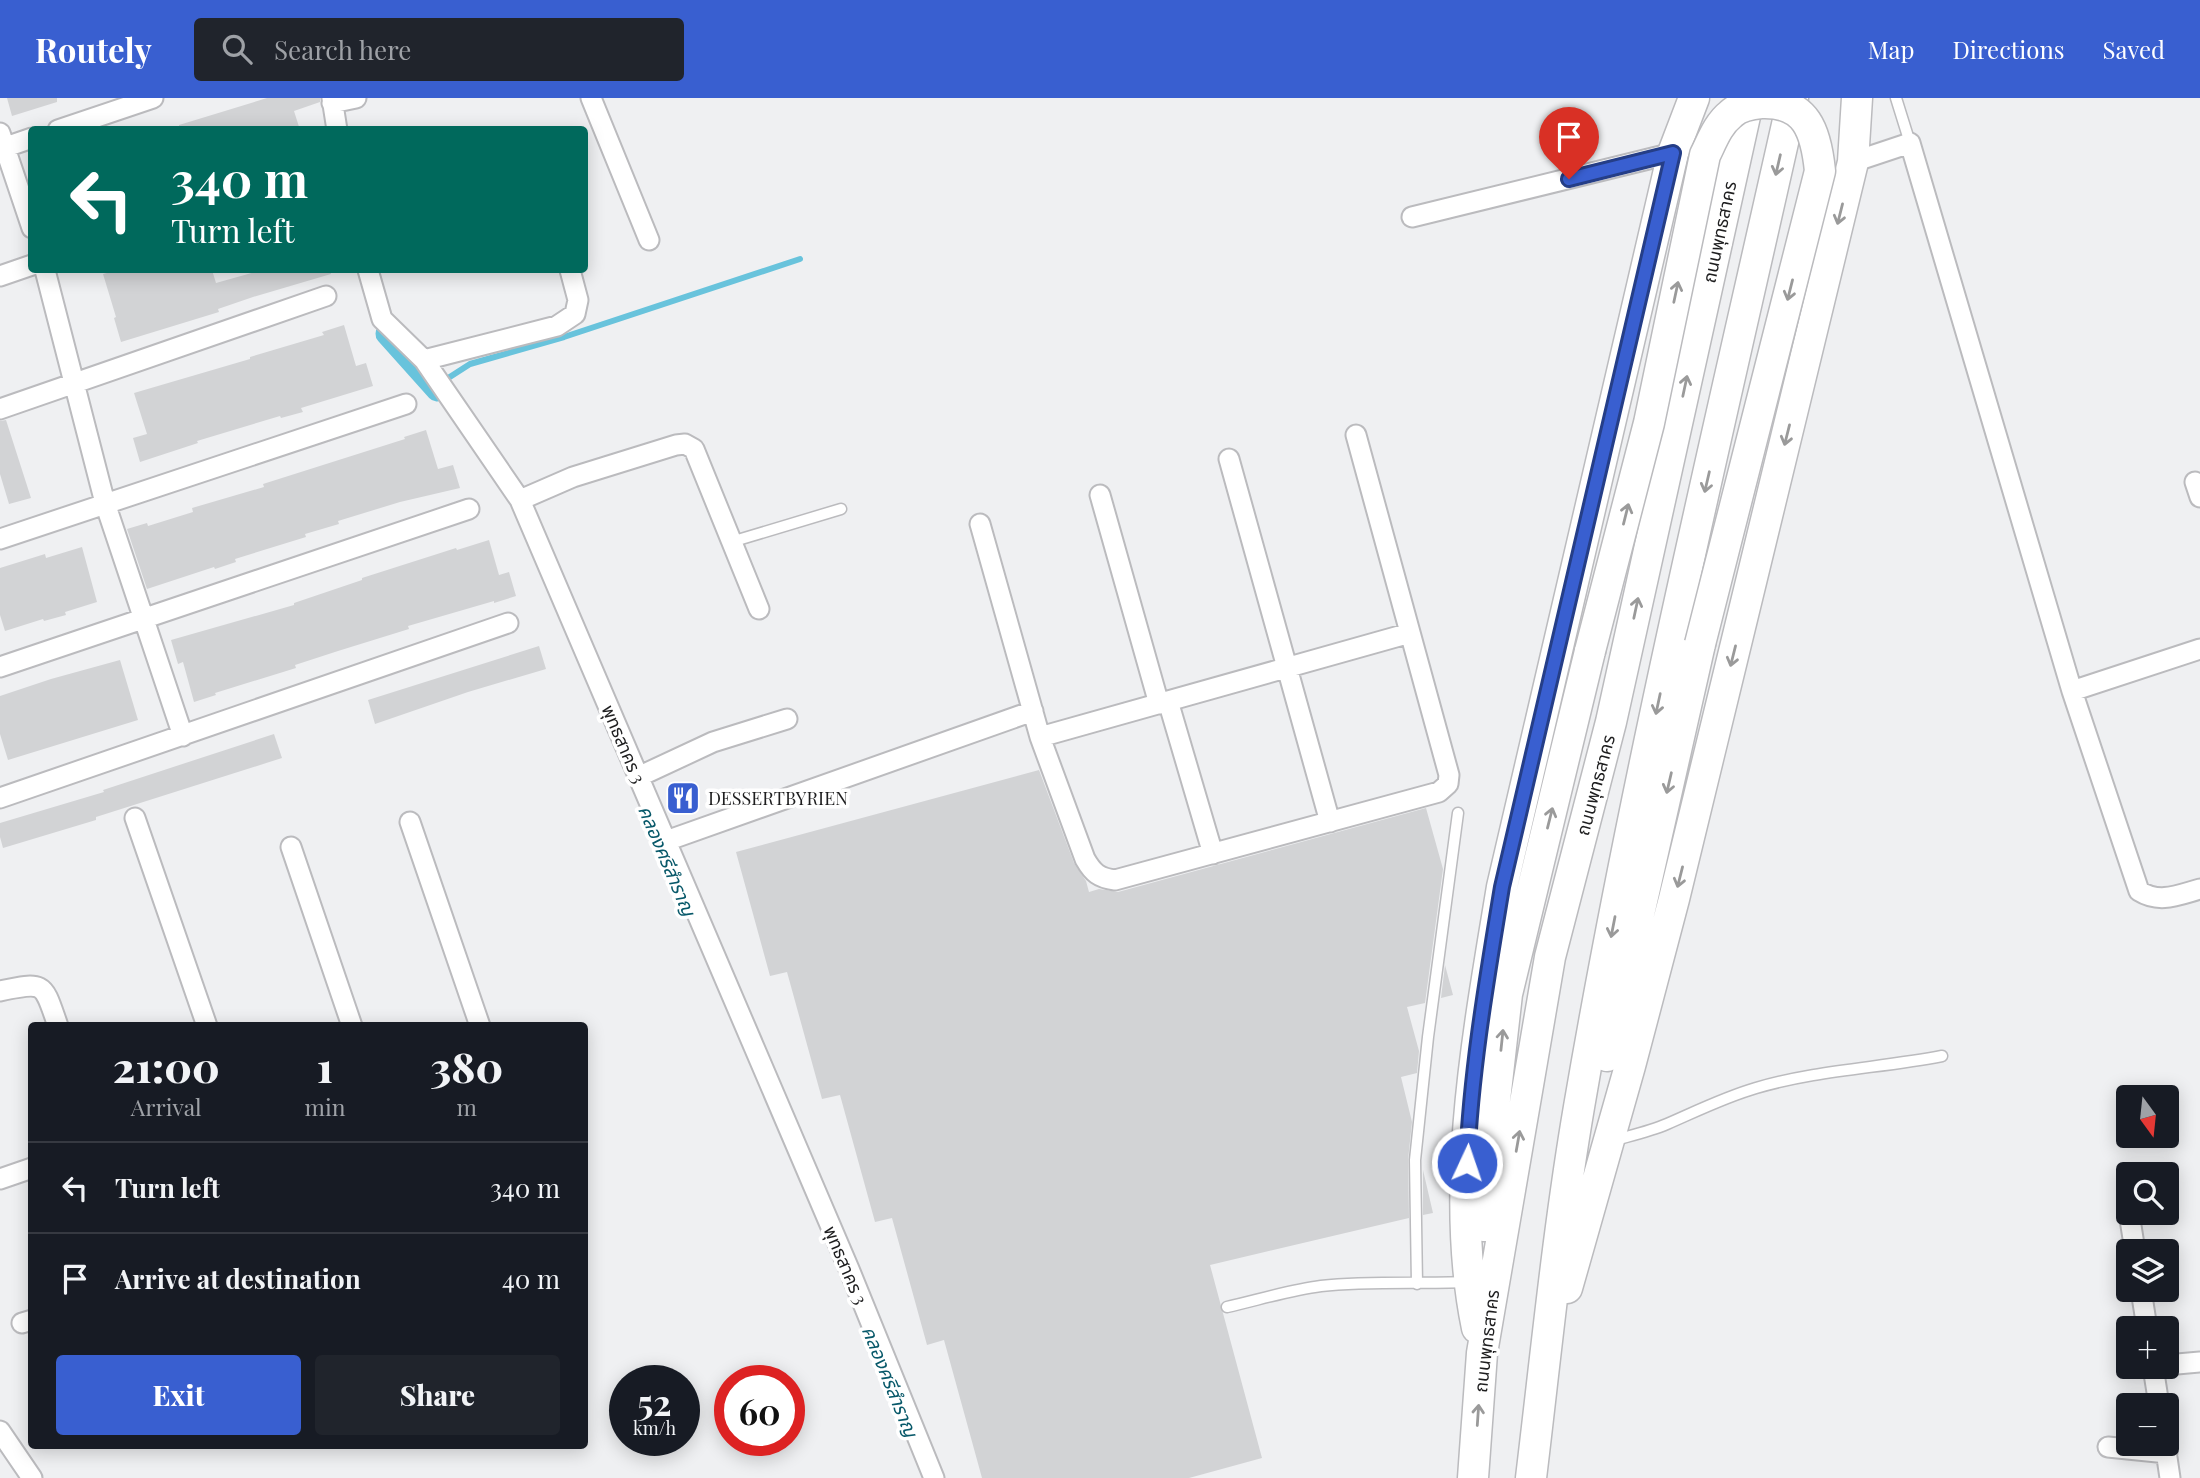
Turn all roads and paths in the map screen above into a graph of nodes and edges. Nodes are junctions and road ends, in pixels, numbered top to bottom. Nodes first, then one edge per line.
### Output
1 (153, 98) edge
2 (356, 98) edge
3 (591, 98) edge
4 (1694, 98) edge
5 (1749, 98) edge
6 (1793, 98) edge
7 (1857, 98) edge
8 (1896, 98) edge
9 (332, 100) edge
10 (70, 126) edge
11 (336, 126) edge
12 (28, 139) edge
13 (2, 143) edge
14 (1910, 143) junction
15 (1673, 153) junction
16 (1853, 162) junction
17 (28, 217) edge
18 (1412, 217) dead end
19 (649, 240) dead end
20 (28, 266) edge
21 (46, 273) edge
22 (369, 273) edge
23 (571, 273) edge
24 (0, 276) edge
25 (326, 296) dead end
26 (424, 360) junction
27 (74, 384) junction
28 (406, 404) dead end
29 (0, 409) edge
30 (1356, 435) dead end
31 (1229, 459) dead end
32 (1100, 495) dead end
33 (520, 500) junction
34 (105, 503) junction
35 (469, 509) dead end
36 (841, 509) dead end
37 (980, 524) dead end
38 (0, 539) edge
39 (731, 542) junction
40 (759, 609) dead end
41 (143, 618) junction
42 (508, 623) dead end
43 (1410, 633) junction
44 (2200, 649) edge
45 (0, 667) edge
46 (1286, 668) junction
47 (2072, 691) junction
48 (1164, 702) junction
49 (1032, 711) junction
50 (787, 719) dead end
51 (183, 736) junction
52 (1040, 737) junction
53 (638, 777) junction
54 (0, 798) edge
55 (1458, 813) dead end
56 (135, 818) dead end
57 (411, 822) dead end
58 (1330, 822) junction
59 (666, 841) junction
60 (291, 847) dead end
61 (1213, 854) junction
62 (2200, 889) edge
63 (0, 991) edge
64 (57, 1022) edge
65 (206, 1022) edge
66 (351, 1022) edge
67 (473, 1022) edge
68 (1942, 1056) dead end
69 (1608, 1142) junction
70 (28, 1169) edge
71 (0, 1179) edge
72 (1470, 1282) junction
73 (1417, 1284) junction
74 (1227, 1307) dead end
75 (1482, 1353) junction
76 (2200, 1362) edge
77 (2179, 1364) edge
78 (1544, 1365) junction
79 (0, 1431) edge
80 (2108, 1447) dead end
81 (2116, 1447) edge
82 (2167, 1456) edge
83 (32, 1478) edge
84 (934, 1478) edge
85 (1474, 1478) edge
86 (1531, 1478) edge
87 (2170, 1478) edge

1 - 10 street
2 - 9 street
3 - 19 street
4 - 15 main road
75 -> 5 main road, ถนนพุทธสาคร
6 -> 78 main road
7 - 16 main road
8 - 14 lane
9 - 11 street
12 - 13 street
13 - 17 street
14 - 16 street
14 - 47 street
15 - 18 street
15 - 72 main road
16 -> 69 main road
20 - 24 street
21 - 27 street
22 - 26 street, พุทธสาคร 3
23 - 26 street
25 - 27 street
26 - 33 street, พุทธสาคร 3
27 - 29 street
27 - 34 street
28 - 34 street
30 - 43 street
31 - 46 street
32 - 48 street
33 - 39 street
33 - 53 street, พุทธสาคร 3
34 - 38 street
34 - 41 street
35 - 41 street
36 - 39 lane
37 - 49 street
39 - 40 street
41 - 45 street
41 - 51 street
42 - 51 street
43 - 46 street
43 - 58 street
44 - 47 street
46 - 48 street
46 - 58 street
47 - 62 street
48 - 52 street
48 - 61 street
49 - 52 street
49 - 59 street
50 - 53 street
51 - 54 street
52 - 61 street
53 - 59 street, พุทธสาคร 3
55 - 73 lane
56 - 65 street
57 - 67 street
58 - 61 street
59 - 84 street, พุทธสาคร 3
60 - 66 street
63 - 64 street
68 - 69 lane
69 - 78 main road
70 - 71 street
72 - 73 lane
72 - 75 main road
73 - 74 lane
75 -> 78 main road, bridge
85 -> 75 main road, ถนนพุทธสาคร
76 - 77 street
78 - 86 main road
79 - 83 street
80 - 81 street
82 - 87 street

